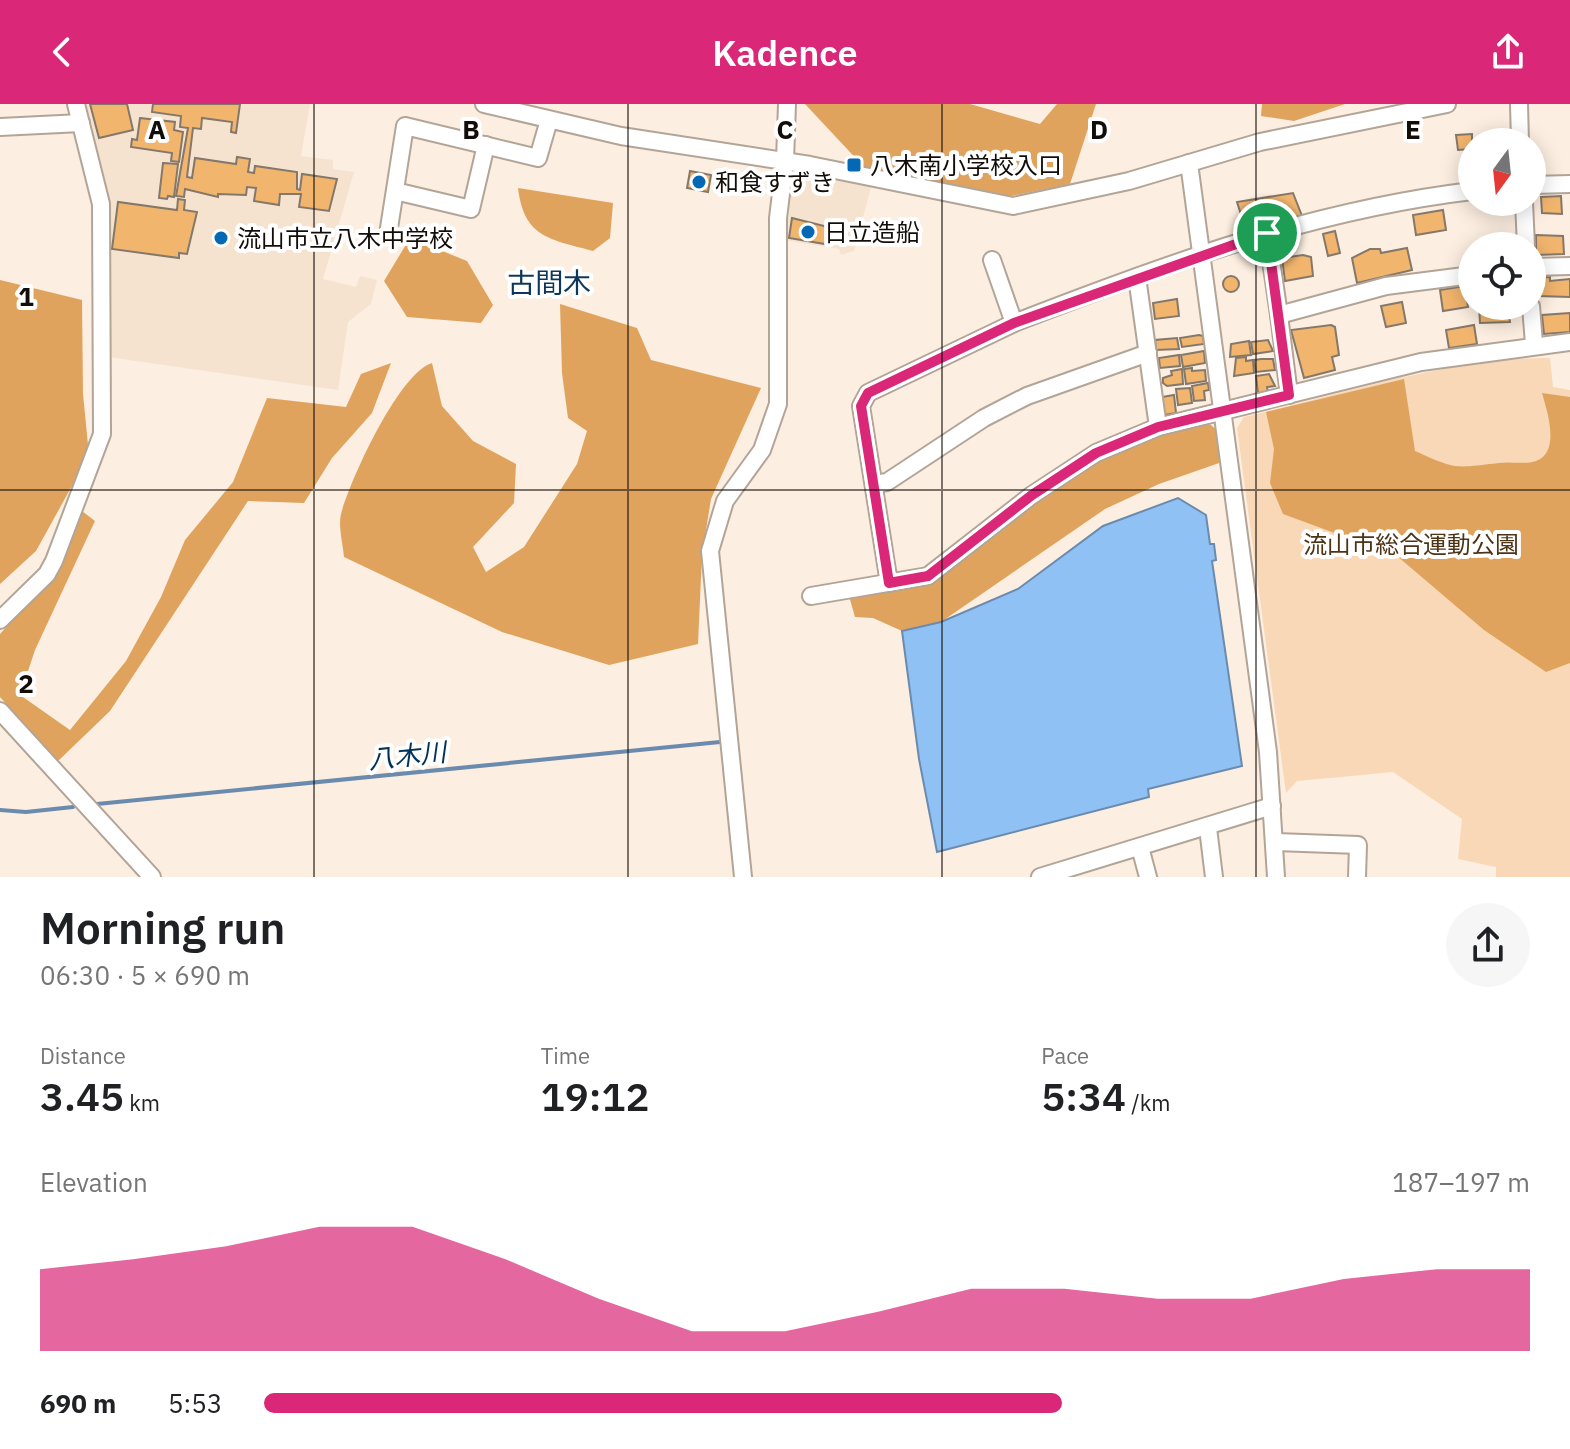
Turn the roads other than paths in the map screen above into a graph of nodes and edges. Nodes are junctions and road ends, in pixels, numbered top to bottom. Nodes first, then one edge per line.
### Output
1 (76, 104) edge
2 (787, 104) edge
3 (1447, 104) edge
4 (1519, 104) edge
5 (491, 105) edge
6 (549, 120) junction
7 (81, 123) junction
8 (0, 127) edge
9 (1520, 128) edge
10 (486, 145) junction
11 (785, 161) junction
12 (1189, 163) junction
13 (1570, 184) edge
14 (1546, 185) edge
15 (395, 191) junction
16 (1458, 193) edge
17 (389, 228) dead end
18 (1267, 233) junction
19 (1200, 254) junction
20 (992, 260) dead end
21 (1570, 266) edge
22 (1546, 267) edge
23 (1137, 277) junction
24 (1458, 277) edge
25 (1279, 315) junction
26 (1532, 320) edge
27 (1014, 323) junction
28 (1570, 342) edge
29 (1534, 344) junction
30 (1148, 353) junction
31 (1289, 395) junction
32 (1221, 411) junction
33 (1158, 427) junction
34 (874, 484) junction
35 (889, 583) junction
36 (811, 596) dead end
37 (0, 620) edge
38 (0, 711) edge
39 (1272, 806) junction
40 (1208, 828) junction
41 (1276, 842) junction
42 (1140, 847) junction
43 (152, 877) edge
44 (743, 877) edge
45 (1040, 877) edge
46 (1148, 877) edge
47 (1214, 877) edge
48 (1276, 877) edge
49 (1357, 877) edge

1 - 7 street
2 - 11 street
3 - 12 street
4 - 9 street
5 - 6 street
6 - 10 street
6 - 11 street
7 - 8 street
7 - 37 street
10 - 15 street
10 - 15 street
11 - 12 street
11 - 44 street
12 - 19 street
13 - 14 street
15 - 17 street
16 - 18 street
18 - 19 street
18 - 25 street
19 - 23 street
19 - 32 street
20 - 27 street
21 - 22 street
23 - 27 street
23 - 30 street
24 - 25 street
25 - 31 street
26 - 29 street
27 - 34 street
28 - 29 street
29 - 31 street
30 - 33 street
30 - 34 street
31 - 32 street
32 - 33 street
32 - 39 street
33 - 35 street
34 - 35 street
35 - 36 street
38 - 43 street
39 - 40 street
39 - 41 street
40 - 42 street
40 - 47 street
41 - 48 street
41 - 49 street
42 - 45 street
42 - 46 street

